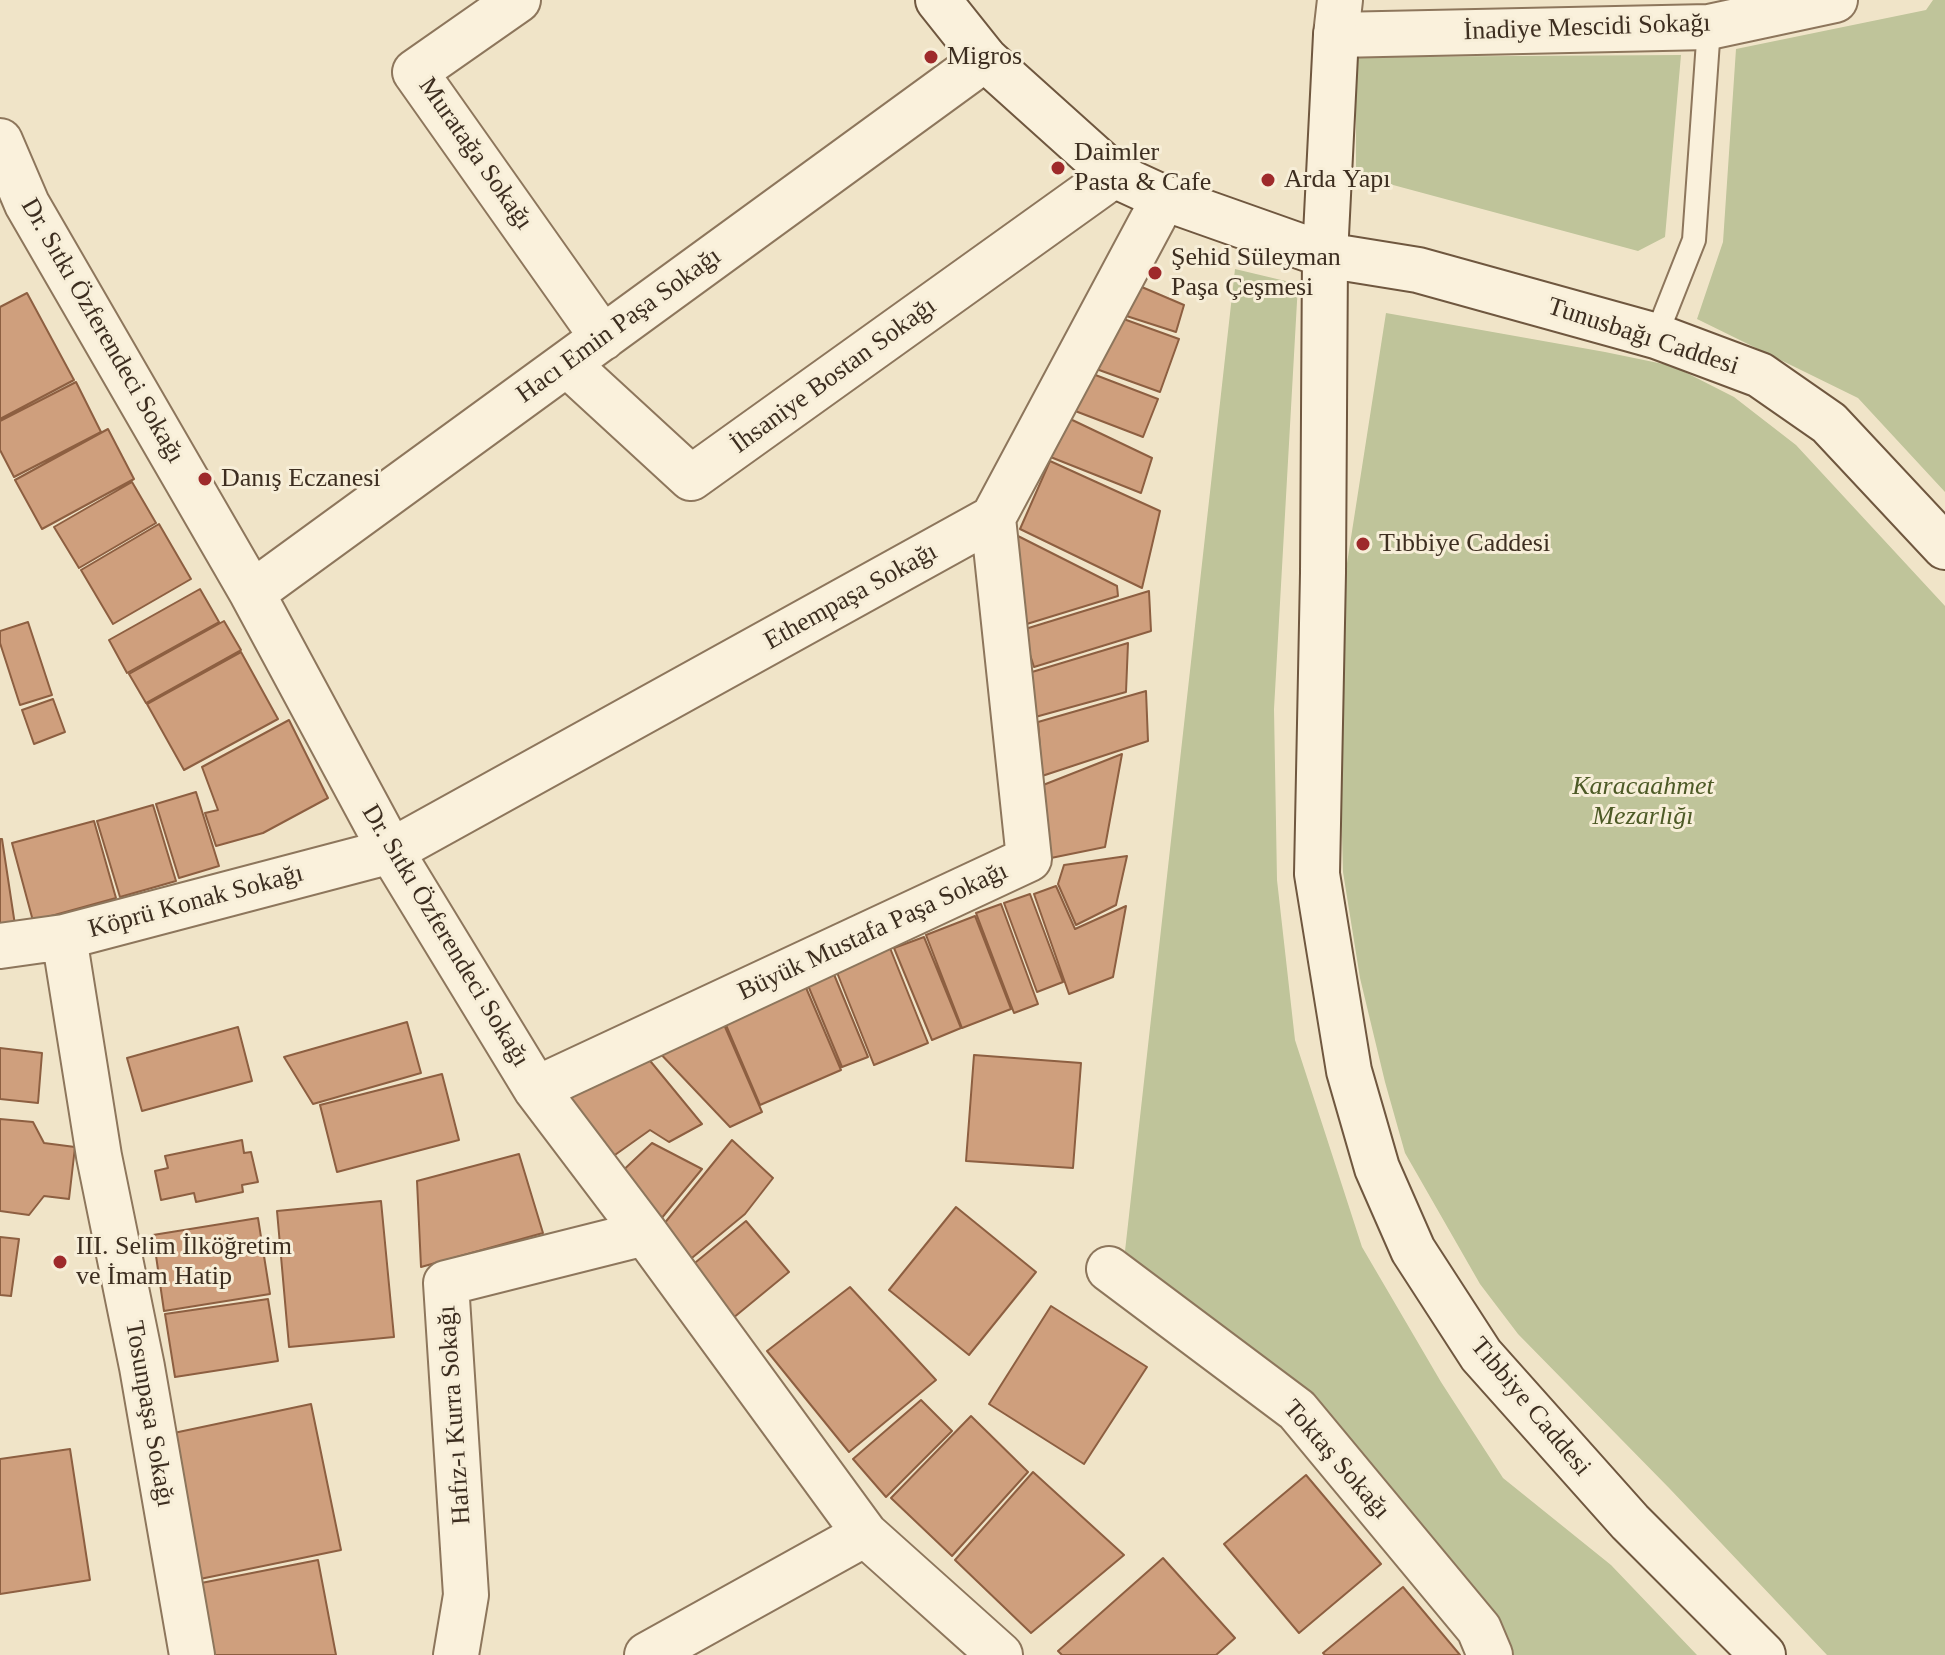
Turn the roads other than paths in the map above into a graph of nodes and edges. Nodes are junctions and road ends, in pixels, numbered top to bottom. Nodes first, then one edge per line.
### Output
1 (518, 0) edge
2 (938, 0) edge
3 (1835, 0) edge
4 (1707, 14) edge
5 (1338, 17) edge
6 (985, 59) junction
7 (0, 141) edge
8 (1114, 175) junction
9 (1164, 198) junction
10 (1325, 255) junction
11 (1656, 336) junction
12 (603, 338) junction
13 (567, 364) junction
14 (993, 518) junction
15 (1945, 547) edge
16 (252, 593) junction
17 (391, 851) junction
18 (64, 937) junction
19 (0, 946) edge
20 (536, 1089) junction
21 (645, 1233) junction
22 (1109, 1269) dead end
23 (865, 1534) junction
24 (662, 1651) edge
25 (192, 1655) edge
26 (456, 1655) edge
27 (1000, 1655) edge
28 (1490, 1655) edge
29 (1763, 1655) edge

1 - 12 street, Muratağa Sokağı
2 - 6 street, Tunusbağı Caddesi
3 - 4 street, İnadiye Mescidi Sokağı
4 - 5 street, İnadiye Mescidi Sokağı
4 - 11 lane
5 - 10 street, Tıbbiye Caddesi
6 - 8 street, Tunusbağı Caddesi
6 - 12 street, Hacı Emin Paşa Sokağı
7 - 16 street, Dr. Sıtkı Özferendeci Sokağı
8 - 9 street, Tunusbağı Caddesi
8 - 13 street, İhsaniye Bostan Sokağı
9 - 10 street, Tunusbağı Caddesi
9 - 14 street
10 - 11 street, Tunusbağı Caddesi
10 - 29 street, Tıbbiye Caddesi
11 - 15 street, Tunusbağı Caddesi
12 - 13 street, Hacı Emin Paşa Sokağı
13 - 16 street, Hacı Emin Paşa Sokağı
14 - 17 street, Ethempaşa Sokağı
14 - 20 street, Büyük Mustafa Paşa Sokağı
16 - 17 street, Dr. Sıtkı Özferendeci Sokağı
17 - 18 street, Köprü Konak Sokağı
17 - 20 street, Dr. Sıtkı Özferendeci Sokağı
18 - 19 street, Köprü Konak Sokağı
18 - 25 street, Tosunpaşa Sokağı
20 - 21 street, Dr. Sıtkı Özferendeci Sokağı
21 - 23 street, Dr. Sıtkı Özferendeci Sokağı
21 - 26 street, Hafız-ı Kurra Sokağı
22 - 28 street, Toktaş Sokağı
23 - 24 street
23 - 27 street, Dr. Sıtkı Özferendeci Sokağı

